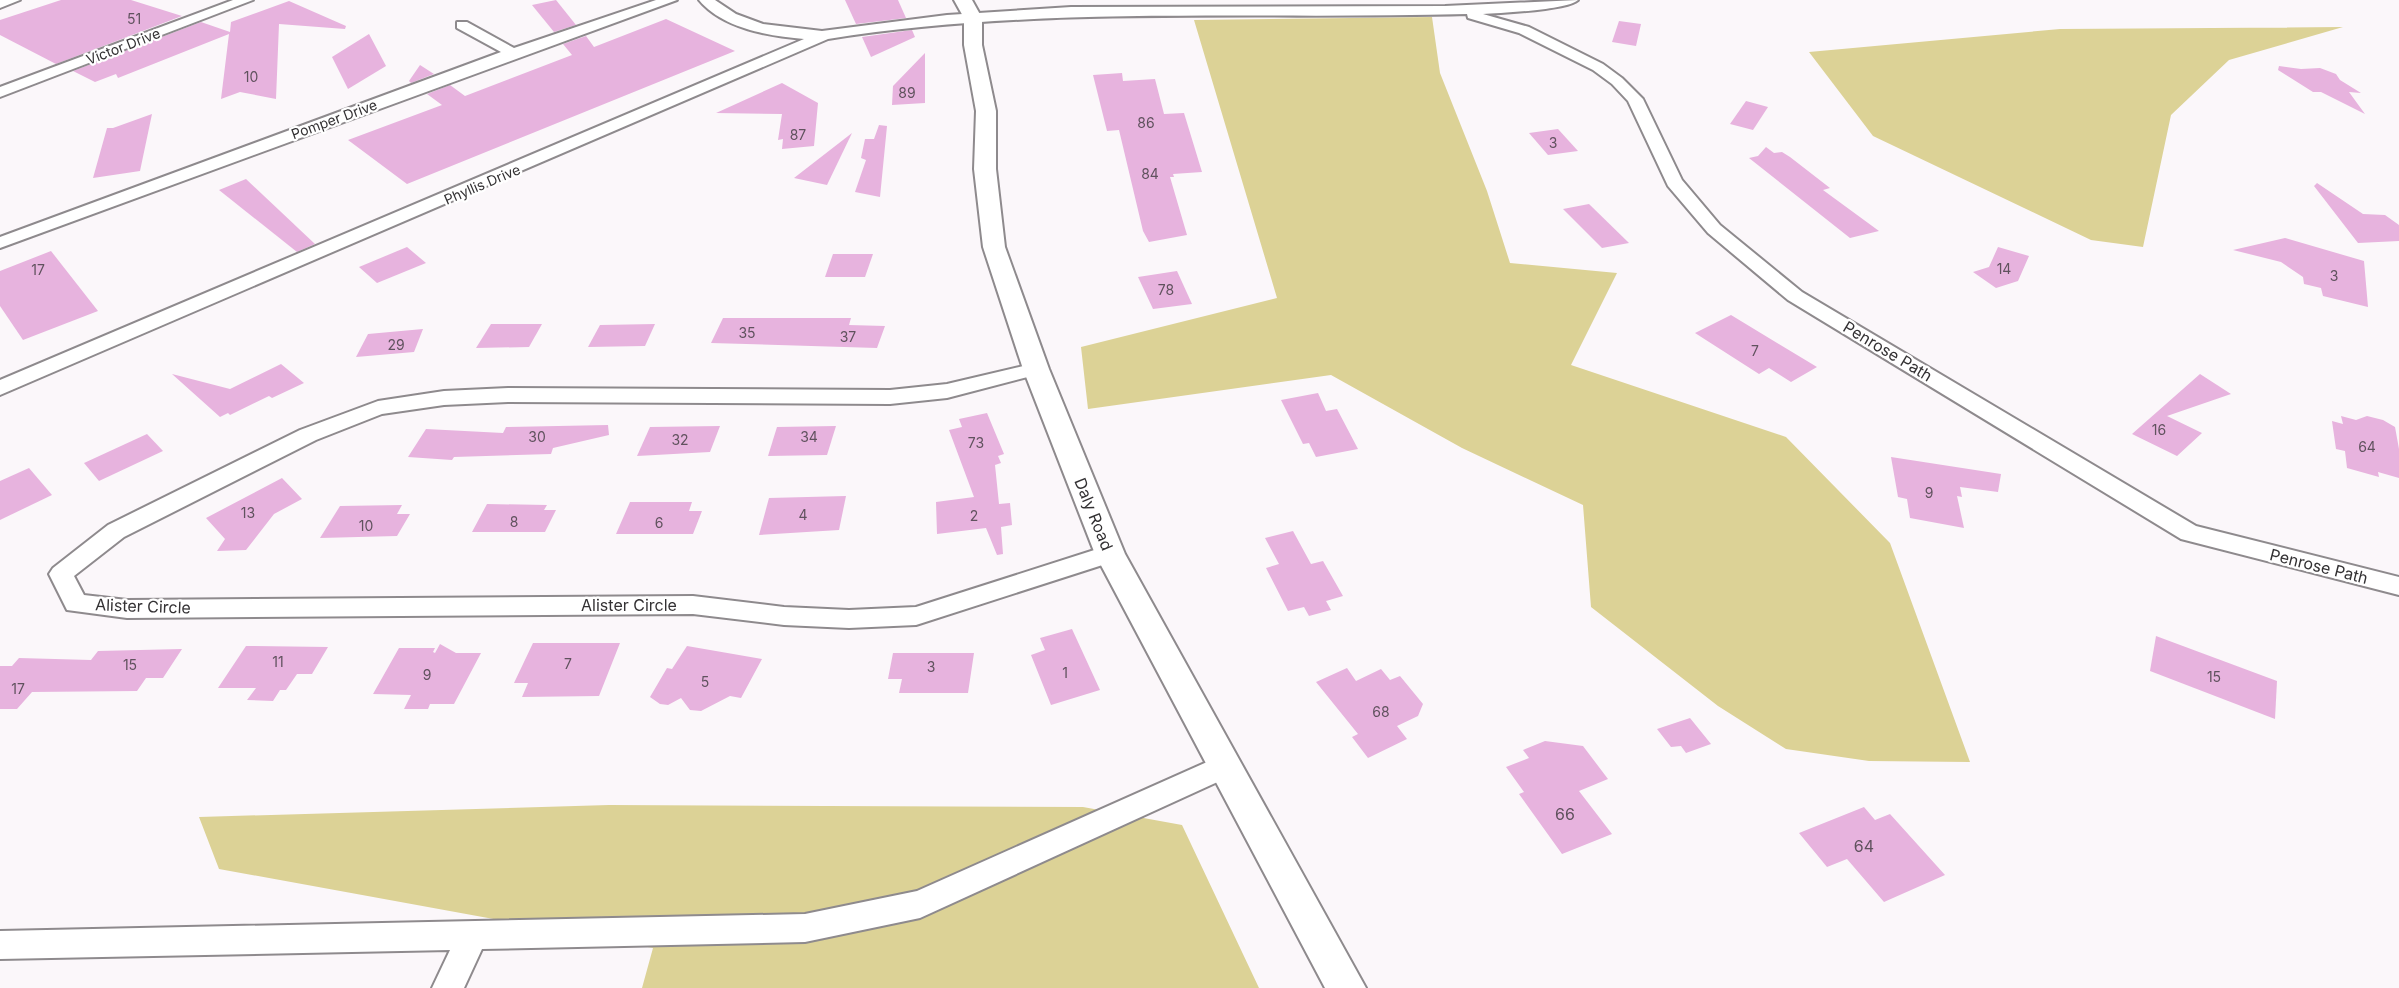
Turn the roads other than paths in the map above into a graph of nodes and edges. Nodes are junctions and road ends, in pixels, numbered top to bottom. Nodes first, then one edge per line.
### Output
1 (13, 0) edge
2 (246, 0) edge
3 (670, 0) edge
4 (706, 0) edge
5 (1571, 0) edge
6 (0, 4) edge
7 (968, 9) edge
8 (1457, 10) junction
9 (462, 25) dead end
10 (825, 35) junction
11 (513, 53) junction
12 (0, 92) edge
13 (0, 243) edge
14 (1036, 369) junction
15 (0, 388) edge
16 (1110, 554) junction
17 (2399, 586) edge
18 (1225, 766) junction
19 (473, 935) junction
20 (0, 945) edge
21 (448, 988) edge
22 (1346, 988) edge

1 - 6 street
2 - 12 street, Victor Drive
3 - 11 street, Pomper Drive
4 - 10 street
5 - 8 street
7 - 8 street, Phyllis Drive
7 - 10 street, Phyllis Drive
7 - 14 street, Daly Road
8 - 17 street, Penrose Path
9 - 11 street
10 - 15 street, Phyllis Drive
11 - 13 street, Pomper Drive
14 - 16 street, Daly Road
14 - 16 street, Alister Circle
16 - 18 street, Daly Road
18 - 19 street
18 - 22 street, Daly Road
19 - 20 street
19 - 21 street

